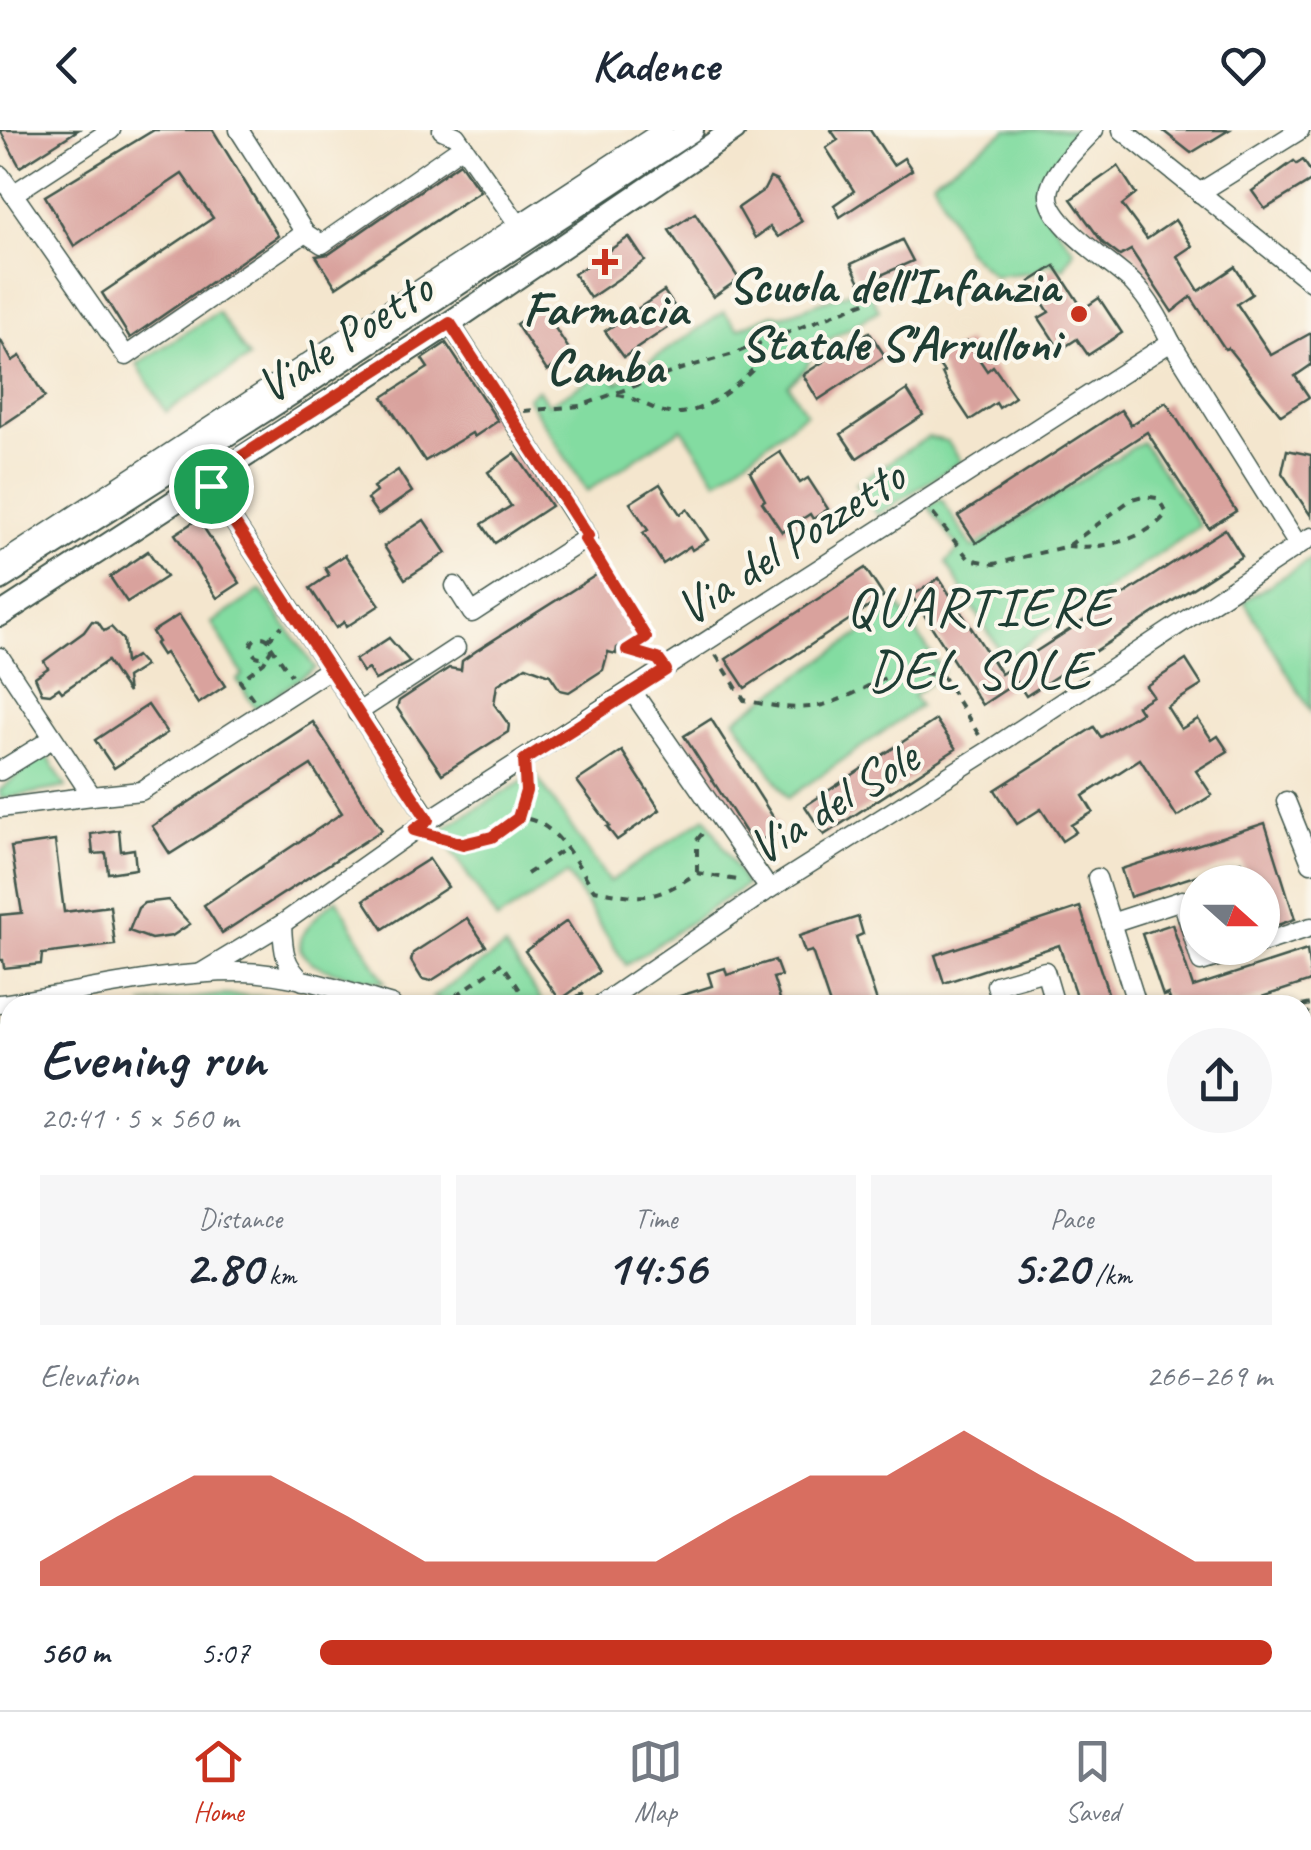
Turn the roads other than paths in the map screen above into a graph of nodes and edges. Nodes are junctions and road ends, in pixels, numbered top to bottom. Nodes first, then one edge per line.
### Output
1 (111, 130) edge
2 (239, 130) edge
3 (442, 130) edge
4 (663, 130) edge
5 (692, 130) edge
6 (734, 130) edge
7 (749, 130) edge
8 (1094, 130) edge
9 (1122, 130) edge
10 (1300, 130) edge
11 (463, 146) junction
12 (0, 175) edge
13 (1199, 193) junction
14 (13, 194) junction
15 (524, 232) junction
16 (304, 233) junction
17 (1311, 282) edge
18 (452, 326) junction
19 (1172, 342) junction
20 (208, 483) junction
21 (1305, 541) edge
22 (0, 564) edge
23 (0, 579) edge
24 (455, 586) dead end
25 (0, 618) edge
26 (456, 648) dead end
27 (0, 658) edge
28 (328, 670) junction
29 (632, 691) junction
30 (357, 713) junction
31 (52, 739) junction
32 (0, 771) edge
33 (92, 796) junction
34 (1286, 801) dead end
35 (0, 808) edge
36 (422, 825) junction
37 (1311, 861) edge
38 (1097, 878) dead end
39 (770, 889) junction
40 (1180, 901) edge
41 (1111, 923) junction
42 (282, 924) junction
43 (1311, 927) edge
44 (1280, 936) edge
45 (201, 974) junction
46 (306, 983) junction
47 (60, 995) edge
48 (353, 995) edge
49 (598, 995) edge
50 (999, 995) edge
51 (1052, 995) edge
52 (1134, 995) edge

1 - 14 street
2 - 16 street
3 - 11 street
4 - 15 street
5 - 15 main road, Viale Poetto
6 - 18 main road, Viale Poetto
7 - 18 street, Viale Poetto
8 - 19 street
9 - 13 street
10 - 13 street
11 - 15 street
11 - 16 street
12 - 14 street
13 - 17 street
14 - 16 street
15 - 22 street
15 - 23 main road, Viale Poetto
18 - 20 main road, Viale Poetto
18 - 24 street
19 - 21 street
19 - 29 street, Via del Pozzetto
20 - 25 main road, Viale Poetto
20 - 28 street
21 - 39 street, Via del Sole
26 - 30 street
27 - 31 street
28 - 30 street
28 - 33 street
29 - 36 street, Via del Pozzetto
29 - 39 street
30 - 36 street
31 - 32 street
31 - 33 street
33 - 35 street
34 - 37 street
36 - 42 street, Via del Pozzetto
38 - 41 street
39 - 49 street, Via del Sole
40 - 41 street
41 - 52 street
42 - 45 street, Via del Pozzetto
42 - 46 street
43 - 44 street
45 - 46 street
45 - 47 street
46 - 48 street
50 - 51 street

